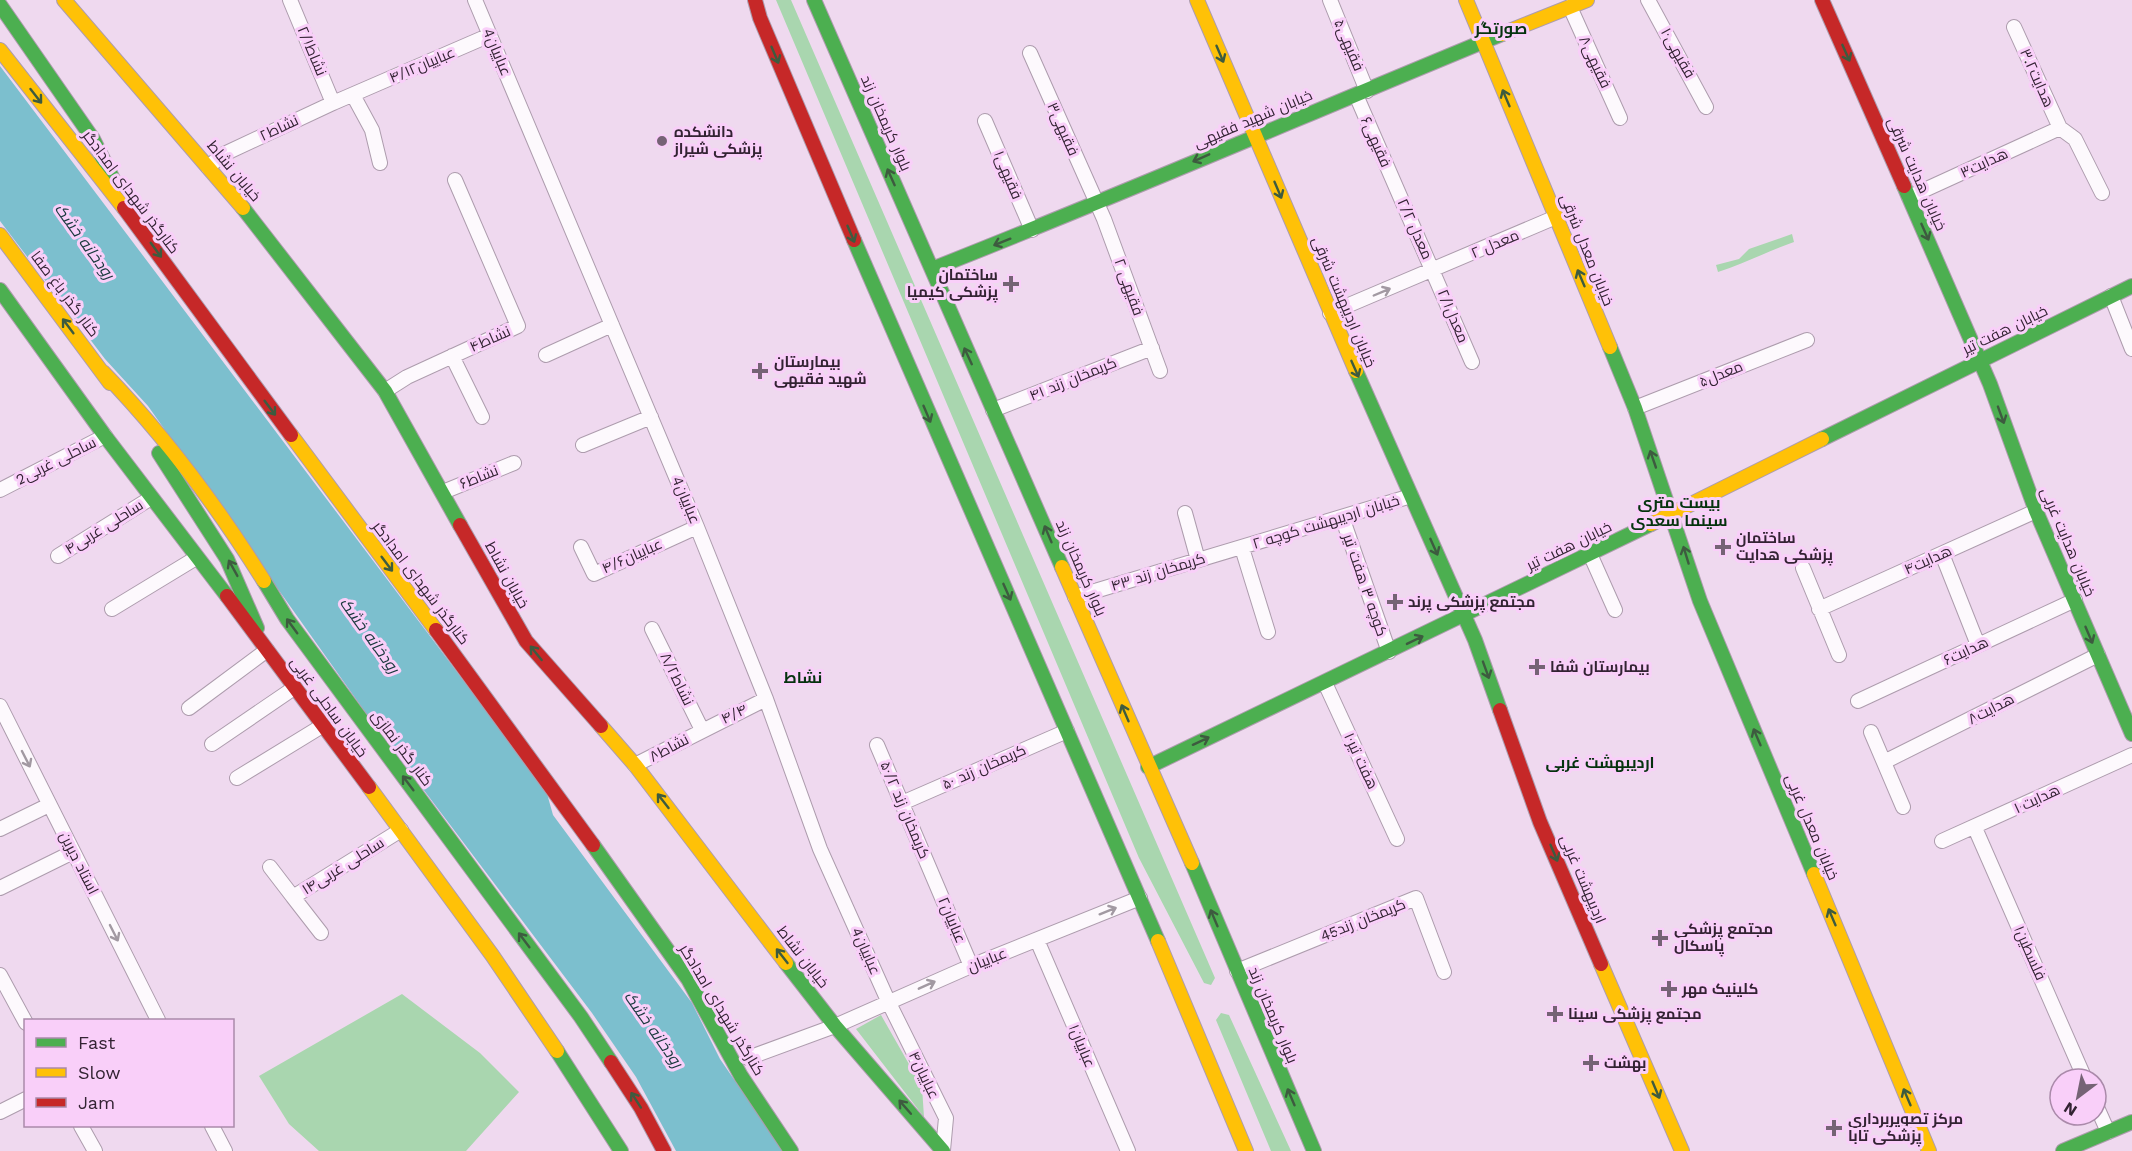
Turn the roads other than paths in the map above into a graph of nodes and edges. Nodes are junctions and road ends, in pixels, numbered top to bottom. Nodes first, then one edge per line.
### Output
1 (64, 0) edge
2 (290, 0) edge
3 (475, 0) edge
4 (755, 0) edge
5 (814, 0) edge
6 (1197, 0) edge
7 (1330, 0) edge
8 (1466, 0) edge
9 (1587, 0) edge
10 (1648, 0) edge
11 (1822, 0) edge
12 (1, 4) edge
13 (1570, 7) junction
14 (2014, 27) dead end
15 (490, 35) junction
16 (1484, 43) junction
17 (0, 50) edge
18 (1030, 53) dead end
19 (1362, 93) junction
20 (353, 95) junction
21 (333, 103) junction
22 (1706, 107) dead end
23 (1620, 117) dead end
24 (985, 121) dead end
25 (2060, 128) junction
26 (1255, 136) junction
27 (380, 163) dead end
28 (208, 167) junction
29 (455, 180) dead end
30 (1397, 189) joint
31 (2102, 193) dead end
32 (1909, 197) junction
33 (1096, 204) junction
34 (131, 217) junction
35 (1556, 217) junction
36 (1032, 230) junction
37 (0, 235) edge
38 (932, 269) junction
39 (1433, 270) junction
40 (2132, 286) edge
41 (0, 290) edge
42 (2111, 296) junction
43 (1330, 313) junction
44 (612, 326) junction
45 (1807, 340) dead end
46 (1152, 348) junction
47 (2132, 349) edge
48 (546, 355) dead end
49 (452, 356) junction
50 (1980, 361) junction
51 (1472, 362) dead end
52 (1160, 371) dead end
53 (103, 372) junction
54 (385, 391) junction
55 (1635, 408) junction
56 (993, 410) junction
57 (482, 417) dead end
58 (651, 417) junction
59 (105, 436) junction
60 (583, 445) dead end
61 (514, 463) dead end
62 (4, 488) edge
63 (443, 492) junction
64 (1411, 496) junction
65 (151, 498) junction
66 (2036, 511) junction
67 (1185, 513) dead end
68 (1672, 514) junction
69 (1342, 517) junction
70 (697, 527) junction
71 (581, 547) dead end
72 (1242, 548) junction
73 (1590, 554) junction
74 (1942, 554) junction
75 (58, 556) dead end
76 (196, 558) junction
77 (1198, 560) junction
78 (1803, 568) dead end
79 (1075, 597) junction
80 (2075, 600) junction
81 (112, 609) dead end
82 (1820, 609) junction
83 (1615, 610) dead end
84 (1464, 616) junction
85 (652, 629) dead end
86 (1268, 632) dead end
87 (1978, 645) junction
88 (265, 646) junction
89 (1389, 652) junction
90 (1839, 655) dead end
91 (2098, 655) junction
92 (1324, 683) junction
93 (294, 688) junction
94 (766, 699) junction
95 (1858, 701) dead end
96 (0, 706) edge
97 (189, 708) dead end
98 (322, 726) junction
99 (702, 730) junction
100 (1066, 731) junction
101 (1871, 732) dead end
102 (2132, 734) edge
103 (212, 744) dead end
104 (877, 745) dead end
105 (2132, 755) edge
106 (1884, 762) junction
107 (635, 765) junction
108 (1148, 766) junction
109 (237, 778) dead end
110 (902, 803) junction
111 (49, 805) junction
112 (1903, 807) dead end
113 (1975, 828) junction
114 (0, 829) edge
115 (401, 830) junction
116 (1397, 839) dead end
117 (1942, 841) dead end
118 (73, 852) junction
119 (270, 867) dead end
120 (933, 874) joint
121 (0, 888) edge
122 (293, 897) junction
123 (1140, 898) junction
124 (321, 933) dead end
125 (1036, 940) junction
126 (972, 966) junction
127 (1237, 971) junction
128 (1444, 972) dead end
129 (0, 975) edge
130 (888, 1003) junction
131 (24, 1019) edge
132 (157, 1019) edge
133 (835, 1026) junction
134 (748, 1058) dead end
135 (2080, 1067) edge
136 (24, 1100) edge
137 (0, 1112) edge
138 (2132, 1122) edge
139 (82, 1127) edge
140 (213, 1127) edge
141 (2106, 1127) edge
142 (2108, 1132) junction
143 (95, 1151) edge
144 (225, 1151) edge
145 (621, 1151) edge
146 (664, 1151) edge
147 (791, 1151) edge
148 (943, 1151) edge
149 (1128, 1151) edge
150 (1246, 1151) edge
151 (1314, 1151) edge
152 (1682, 1151) edge
153 (1929, 1151) edge
154 (2063, 1151) edge

1 - 28 main road, خیابان نشاط
2 - 21 street, نشاط۲/۱
3 - 15 street, عباییان4
4 -> 100 main road
38 -> 5 main road, بلوار کریمخان زند
6 -> 26 main road, خیابان اردیبهشت شرقی
7 - 19 street, فقیهی۵
8 - 16 main road, خیابان معدل شرقی
9 - 13 main road, خیابان شهید فقیهی
10 - 22 street, فقیهی۱۰
11 -> 32 main road, خیابان هدایت شرقی
12 - 34 main road
13 - 16 main road, خیابان شهید فقیهی
13 - 23 street, فقیهی۸
14 - 25 street, هدایت۳.۲
15 - 20 street, عباییان۴/۱۲
15 - 44 street, عباییان4
16 - 19 main road, خیابان شهید فقیهی
35 -> 16 main road, خیابان معدل شرقی
17 -> 34 main road, کنارگذر شهدای امدادگر
18 - 33 street, فقیهی۳
19 - 26 main road, خیابان شهید فقیهی
19 - 30 street, فقیهی۶
20 - 21 street, نشاط۲
20 - 27 street
21 - 28 street, نشاط۲
24 - 36 street, فقیهی۱
25 - 31 street, هدایت۳.۲
25 - 32 street, هدایت۳
26 -> 33 main road, خیابان شهید فقیهی
26 -> 43 main road, خیابان اردیبهشت شرقی
28 - 54 main road, خیابان نشاط
29 - 49 street, نشاط۴
30 - 39 street, معدل ۲/۲
32 -> 50 main road, خیابان هدایت شرقی
33 - 36 main road, خیابان شهید فقیهی
33 - 46 street, ۲ فقیهی
34 -> 147 main road, کنارگذر شهدای امدادگر
35 - 39 street, معدل ۲
55 -> 35 main road, خیابان معدل شرقی
36 -> 38 main road, خیابان شهید فقیهی
53 -> 37 main road, کنار گذر باغ صفا
56 -> 38 main road, بلوار کریمخان زند
43 -> 39 street, معدل ۲
39 - 51 street, ۲/۱معدل
40 - 42 main road, خیابان هفت تیر
41 - 59 main road, خیابان ساحلی غربی
42 - 47 street
42 - 50 main road, خیابان هفت تیر
43 -> 64 main road, خیابان اردیبهشت شرقی
44 - 48 street
44 - 58 street, عباییان4
45 - 55 street, معدل۵
46 - 52 street, ۲ فقیهی
46 - 56 street, کریمخان زند ۴۱
49 - 54 street, نشاط۴
49 - 57 street
50 -> 66 main road, خیابان هدایت غربی
50 - 68 main road, خیابان هفت تیر
88 -> 53 main road
146 -> 53 main road, کنار گذر نمازی
54 - 63 main road, خیابان نشاط
68 -> 55 main road, خیابان معدل شرقی
79 -> 56 main road, بلوار کریمخان زند
58 - 60 street
58 - 70 street, عباییان4
59 - 62 street, 2ساحلی غربی
59 - 65 main road, خیابان ساحلی غربی
61 - 63 street, نشاط۶
107 -> 63 main road, خیابان نشاط
64 - 69 street, خیابان اردیبهشت کوچه ۲
64 -> 84 main road, خیابان اردیبهشت شرقی
65 - 75 street, ساحلی غربی۴
65 - 76 main road, خیابان ساحلی غربی
66 - 74 street, هدایت۴
66 - 80 main road, خیابان هدایت غربی
67 - 77 street
68 - 73 main road, خیابان هفت تیر
153 -> 68 main road, خیابان معدل غربی
69 - 72 street, خیابان اردیبهشت کوچه ۲
69 - 89 street, کوچه ۳ هفت تیر
70 - 71 street, عباییان۴/۶
70 - 94 street, عباییان4
72 - 77 street, کریمخان زند ۴۳
72 - 86 street
73 - 83 street
73 - 84 main road, خیابان هفت تیر
74 - 82 street, هدایت۴
74 - 87 street
76 - 81 street
76 - 88 main road, خیابان ساحلی غربی
77 - 79 street, کریمخان زند ۴۳
78 - 82 street
108 -> 79 main road, بلوار کریمخان زند
80 - 87 street, هدایت۶
80 -> 91 main road, خیابان هدایت غربی
82 - 90 street
89 -> 84 main road, خیابان هفت تیر
84 -> 152 main road, اردیبهشت غربی
85 - 99 street, نشاط۸/۲
87 - 95 street, هدایت۶
88 - 93 main road, خیابان ساحلی غربی
88 - 97 street
89 - 92 main road, خیابان هفت تیر
91 - 102 main road, خیابان هدایت غربی
91 - 106 street, هدایت۸
108 -> 92 main road, خیابان هفت تیر
92 - 116 street, ۱۰هفت تیر
93 - 98 main road, خیابان ساحلی غربی
93 - 103 street
94 - 99 street, ۴/۴
94 - 130 street, عباییان4
96 -> 111 street, استاد دیرین
98 - 109 street
98 - 115 main road, خیابان ساحلی غربی
99 - 107 street, نشاط۸
100 - 110 street, کریمخان زند ۵۰
100 - 123 main road
101 - 106 street
104 - 110 street, کریمخان زند ۵۰/۲
105 - 113 street, هدایت۱۰
106 - 112 street
133 -> 107 main road, خیابان نشاط
127 -> 108 main road, بلوار کریمخان زند
110 - 120 street, کریمخان زند ۵۰/۲
111 - 114 street
111 - 118 street, استاد دیرین
113 - 117 street, هدایت۱۰
113 - 135 street, فلسطین۱
115 - 122 street, ساحلی غربی۱۴
115 - 145 main road, خیابان ساحلی غربی
118 - 121 street
118 -> 132 street, استاد دیرین
119 - 122 street
120 - 126 street, عباییان۲
122 - 124 street, ساحلی غربی۱۴
125 -> 123 street, عباییان
123 - 150 main road
125 - 126 street, عباییان
125 - 149 street, عباییان۱
130 -> 126 street, عباییان
127 - 128 street, کریمخان زند45
151 -> 127 main road, بلوار کریمخان زند
129 - 131 street
130 - 133 street, عباییان
130 - 148 street, عباییان۴
133 - 134 street, عباییان
148 -> 133 main road, خیابان نشاط
136 - 137 street
138 - 142 main road
139 - 143 street
140 - 144 street
141 - 142 street
142 - 154 main road

